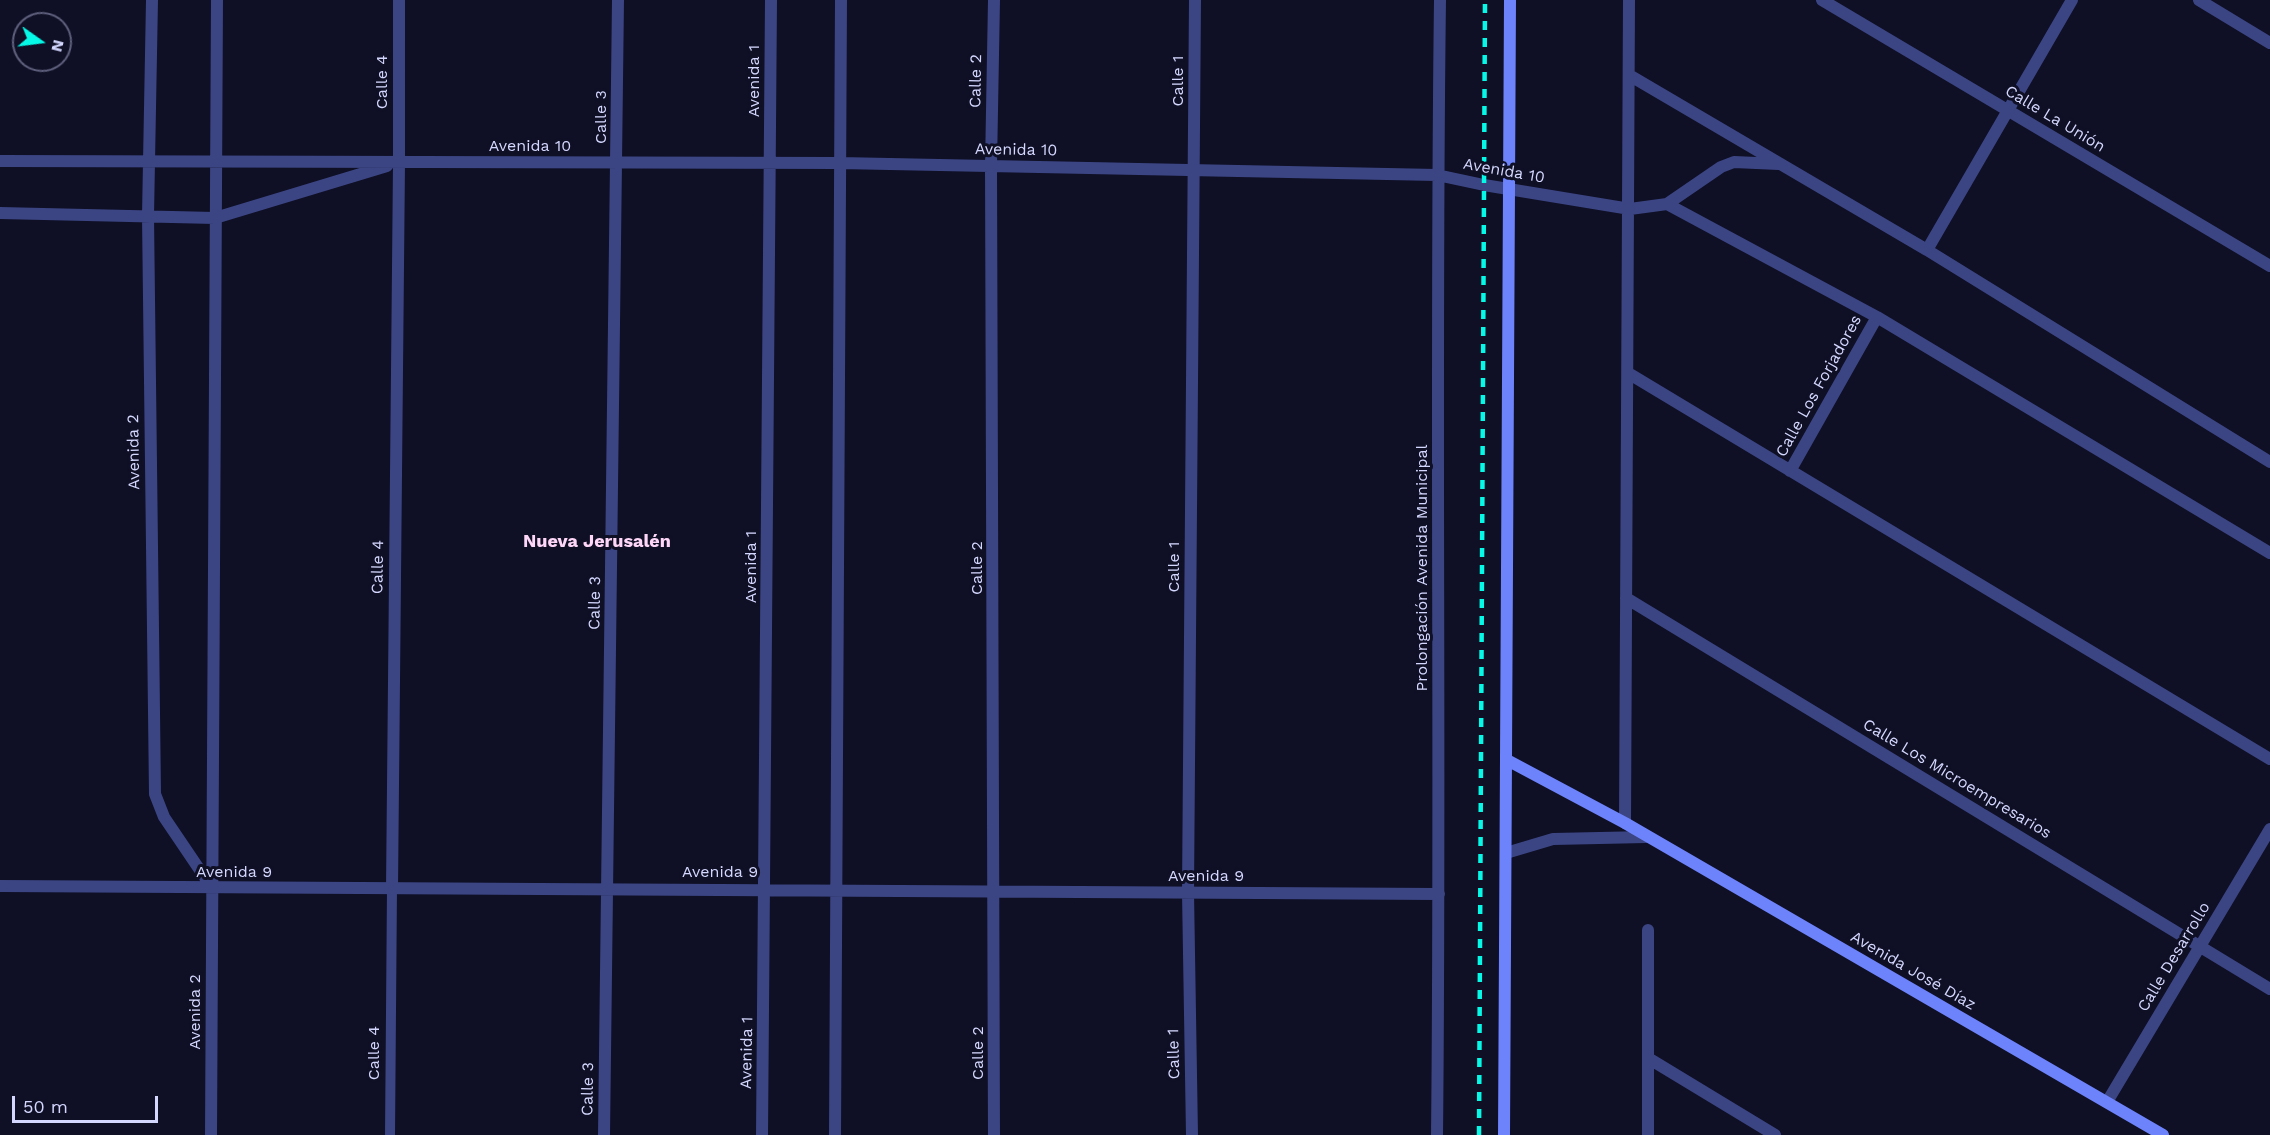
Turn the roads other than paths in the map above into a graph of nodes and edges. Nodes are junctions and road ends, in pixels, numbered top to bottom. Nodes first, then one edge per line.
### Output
1 (152, 0) edge
2 (217, 0) edge
3 (399, 0) edge
4 (618, 0) edge
5 (771, 0) edge
6 (841, 0) edge
7 (994, 0) edge
8 (1195, 0) edge
9 (1440, 0) edge
10 (1510, 0) edge
11 (1629, 0) edge
12 (1822, 0) edge
13 (2072, 0) edge
14 (2199, 0) edge
15 (2270, 43) edge
16 (1629, 75) junction
17 (2008, 111) junction
18 (0, 161) edge
19 (148, 162) junction
20 (216, 162) junction
21 (399, 162) junction
22 (617, 163) junction
23 (771, 163) junction
24 (840, 163) junction
25 (1782, 165) junction
26 (991, 166) junction
27 (1194, 171) junction
28 (1437, 175) junction
29 (1509, 188) junction
30 (1667, 204) junction
31 (1630, 209) junction
32 (0, 213) edge
33 (148, 216) junction
34 (215, 218) junction
35 (1927, 250) junction
36 (2270, 266) edge
37 (1877, 317) junction
38 (1628, 373) junction
39 (2270, 462) edge
40 (1790, 471) junction
41 (2270, 553) edge
42 (1626, 598) junction
43 (2270, 759) edge
44 (1507, 760) junction
45 (1625, 823) junction
46 (2270, 829) edge
47 (1646, 837) junction
48 (1506, 853) junction
49 (0, 886) edge
50 (212, 888) junction
51 (392, 888) junction
52 (608, 889) junction
53 (766, 889) junction
54 (837, 889) junction
55 (995, 891) junction
56 (1188, 892) junction
57 (1439, 894) junction
58 (1648, 930) dead end
59 (2200, 946) junction
60 (2270, 989) edge
61 (1648, 1058) junction
62 (2107, 1102) junction
63 (211, 1135) edge
64 (390, 1135) edge
65 (604, 1135) edge
66 (762, 1135) edge
67 (835, 1135) edge
68 (994, 1135) edge
69 (1192, 1135) edge
70 (1437, 1135) edge
71 (1504, 1135) edge
72 (1648, 1135) edge
73 (1775, 1135) edge
74 (2163, 1135) edge

1 - 19 street, Avenida 2
2 - 20 street, Avenida 2
3 - 21 street, Calle 4
4 - 22 street, Calle 3
5 - 23 street, Avenida 1
6 - 24 street
7 - 26 street, Calle 2
8 - 27 street, Calle 1
9 - 28 street, Prolongación Avenida Municipal
10 - 29 main road
11 - 16 street
12 - 17 street, Calle La Unión
13 - 17 street
14 - 15 street
16 - 25 street
16 - 31 street
17 - 35 street
17 - 36 street, Calle La Unión
18 - 19 street, Avenida 10
19 - 20 street, Avenida 10
19 - 33 street, Avenida 2
20 - 21 street, Avenida 10
20 - 34 street, Avenida 2
21 - 22 street, Avenida 10
21 - 34 street, Avenida 10
21 - 51 street, Calle 4
22 - 23 street, Avenida 10
22 - 52 street, Calle 3
23 - 24 street, Avenida 10
23 - 53 street, Avenida 1
24 - 26 street, Avenida 10
24 - 54 street
25 - 30 street
25 - 35 street
26 - 27 street, Avenida 10
26 - 55 street, Calle 2
27 - 28 street, Avenida 10
27 - 56 street, Calle 1
28 - 29 street, Avenida 10
28 - 57 street, Prolongación Avenida Municipal
29 - 31 street, Avenida 10
29 - 44 main road
30 - 31 street, Avenida 10
30 - 37 street
31 - 38 street
32 - 33 street, Avenida 10
33 - 34 street, Avenida 10
33 - 50 street, Avenida 2
34 - 50 street, Avenida 2
35 - 39 street
37 - 40 street, Calle Los Forjadores
37 - 41 street
38 - 40 street
38 - 42 street
40 - 43 street
42 - 45 street
42 - 59 street, Calle Los Microempresarios
44 - 45 main road, Avenida José Díaz
44 - 48 main road
45 - 47 main road, Avenida José Díaz
46 - 59 street, Calle Desarrollo
47 - 48 street
47 - 62 main road, Avenida José Díaz
48 - 71 main road
49 - 50 street, Avenida 9
50 - 51 street, Avenida 9
50 - 63 street, Avenida 2
51 - 52 street, Avenida 9
51 - 64 lane, Calle 4
52 - 53 street, Avenida 9
52 - 65 street, Calle 3
53 - 54 street, Avenida 9
53 - 66 street, Avenida 1
54 - 55 street, Avenida 9
54 - 67 street
55 - 56 street, Avenida 9
55 - 68 street, Calle 2
56 - 57 street, Avenida 9
56 - 69 street, Calle 1
57 - 70 street, Prolongación Avenida Municipal
58 - 61 street
59 - 60 street, Calle Los Microempresarios
59 - 62 street, Calle Desarrollo
61 - 72 street
61 - 73 street
62 - 74 main road, Avenida José Díaz

